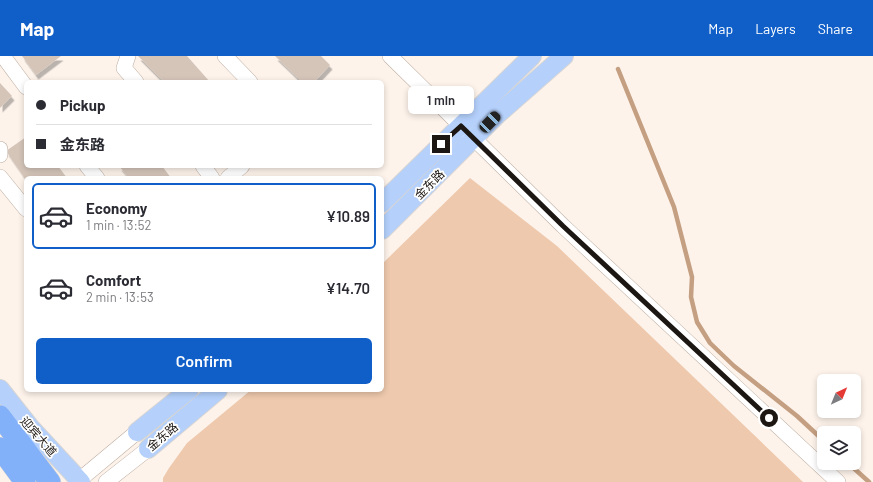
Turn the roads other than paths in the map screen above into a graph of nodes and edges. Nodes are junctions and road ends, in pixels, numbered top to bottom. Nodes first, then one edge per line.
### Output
1 (3, 56) edge
2 (128, 56) edge
3 (226, 56) edge
4 (390, 56) edge
5 (531, 56) edge
6 (564, 56) edge
7 (134, 80) edge
8 (248, 80) edge
9 (24, 84) edge
10 (461, 126) junction
11 (474, 139) junction
12 (0, 148) edge
13 (0, 155) edge
14 (89, 168) edge
15 (240, 168) edge
16 (95, 176) edge
17 (230, 176) edge
18 (0, 177) edge
19 (384, 201) edge
20 (24, 207) edge
21 (384, 228) edge
22 (0, 389) edge
23 (187, 392) edge
24 (216, 392) edge
25 (0, 412) edge
26 (0, 416) edge
27 (137, 432) joint
28 (9, 444) edge
29 (148, 449) joint
30 (0, 457) edge
31 (22, 482) edge
32 (25, 482) edge
33 (50, 482) edge
34 (79, 482) edge
35 (106, 482) edge
36 (838, 482) edge

1 - 9 street
2 - 7 street
3 - 8 street
4 - 10 street
5 - 10 main road, 金东路
6 - 11 main road, 金东路
10 - 11 street
10 - 19 main road, 金东路
11 - 21 main road, 金东路
11 - 36 street
12 - 13 street
14 - 16 street
15 - 17 street
18 - 20 street
22 - 34 main road, 迎宾大道
23 - 27 main road, 金东路
24 - 29 main road, 金东路
25 - 28 highway
26 - 28 highway
27 - 34 street, 金东路
28 - 32 highway
28 - 33 highway
29 - 35 street, 金东路
30 - 31 highway

